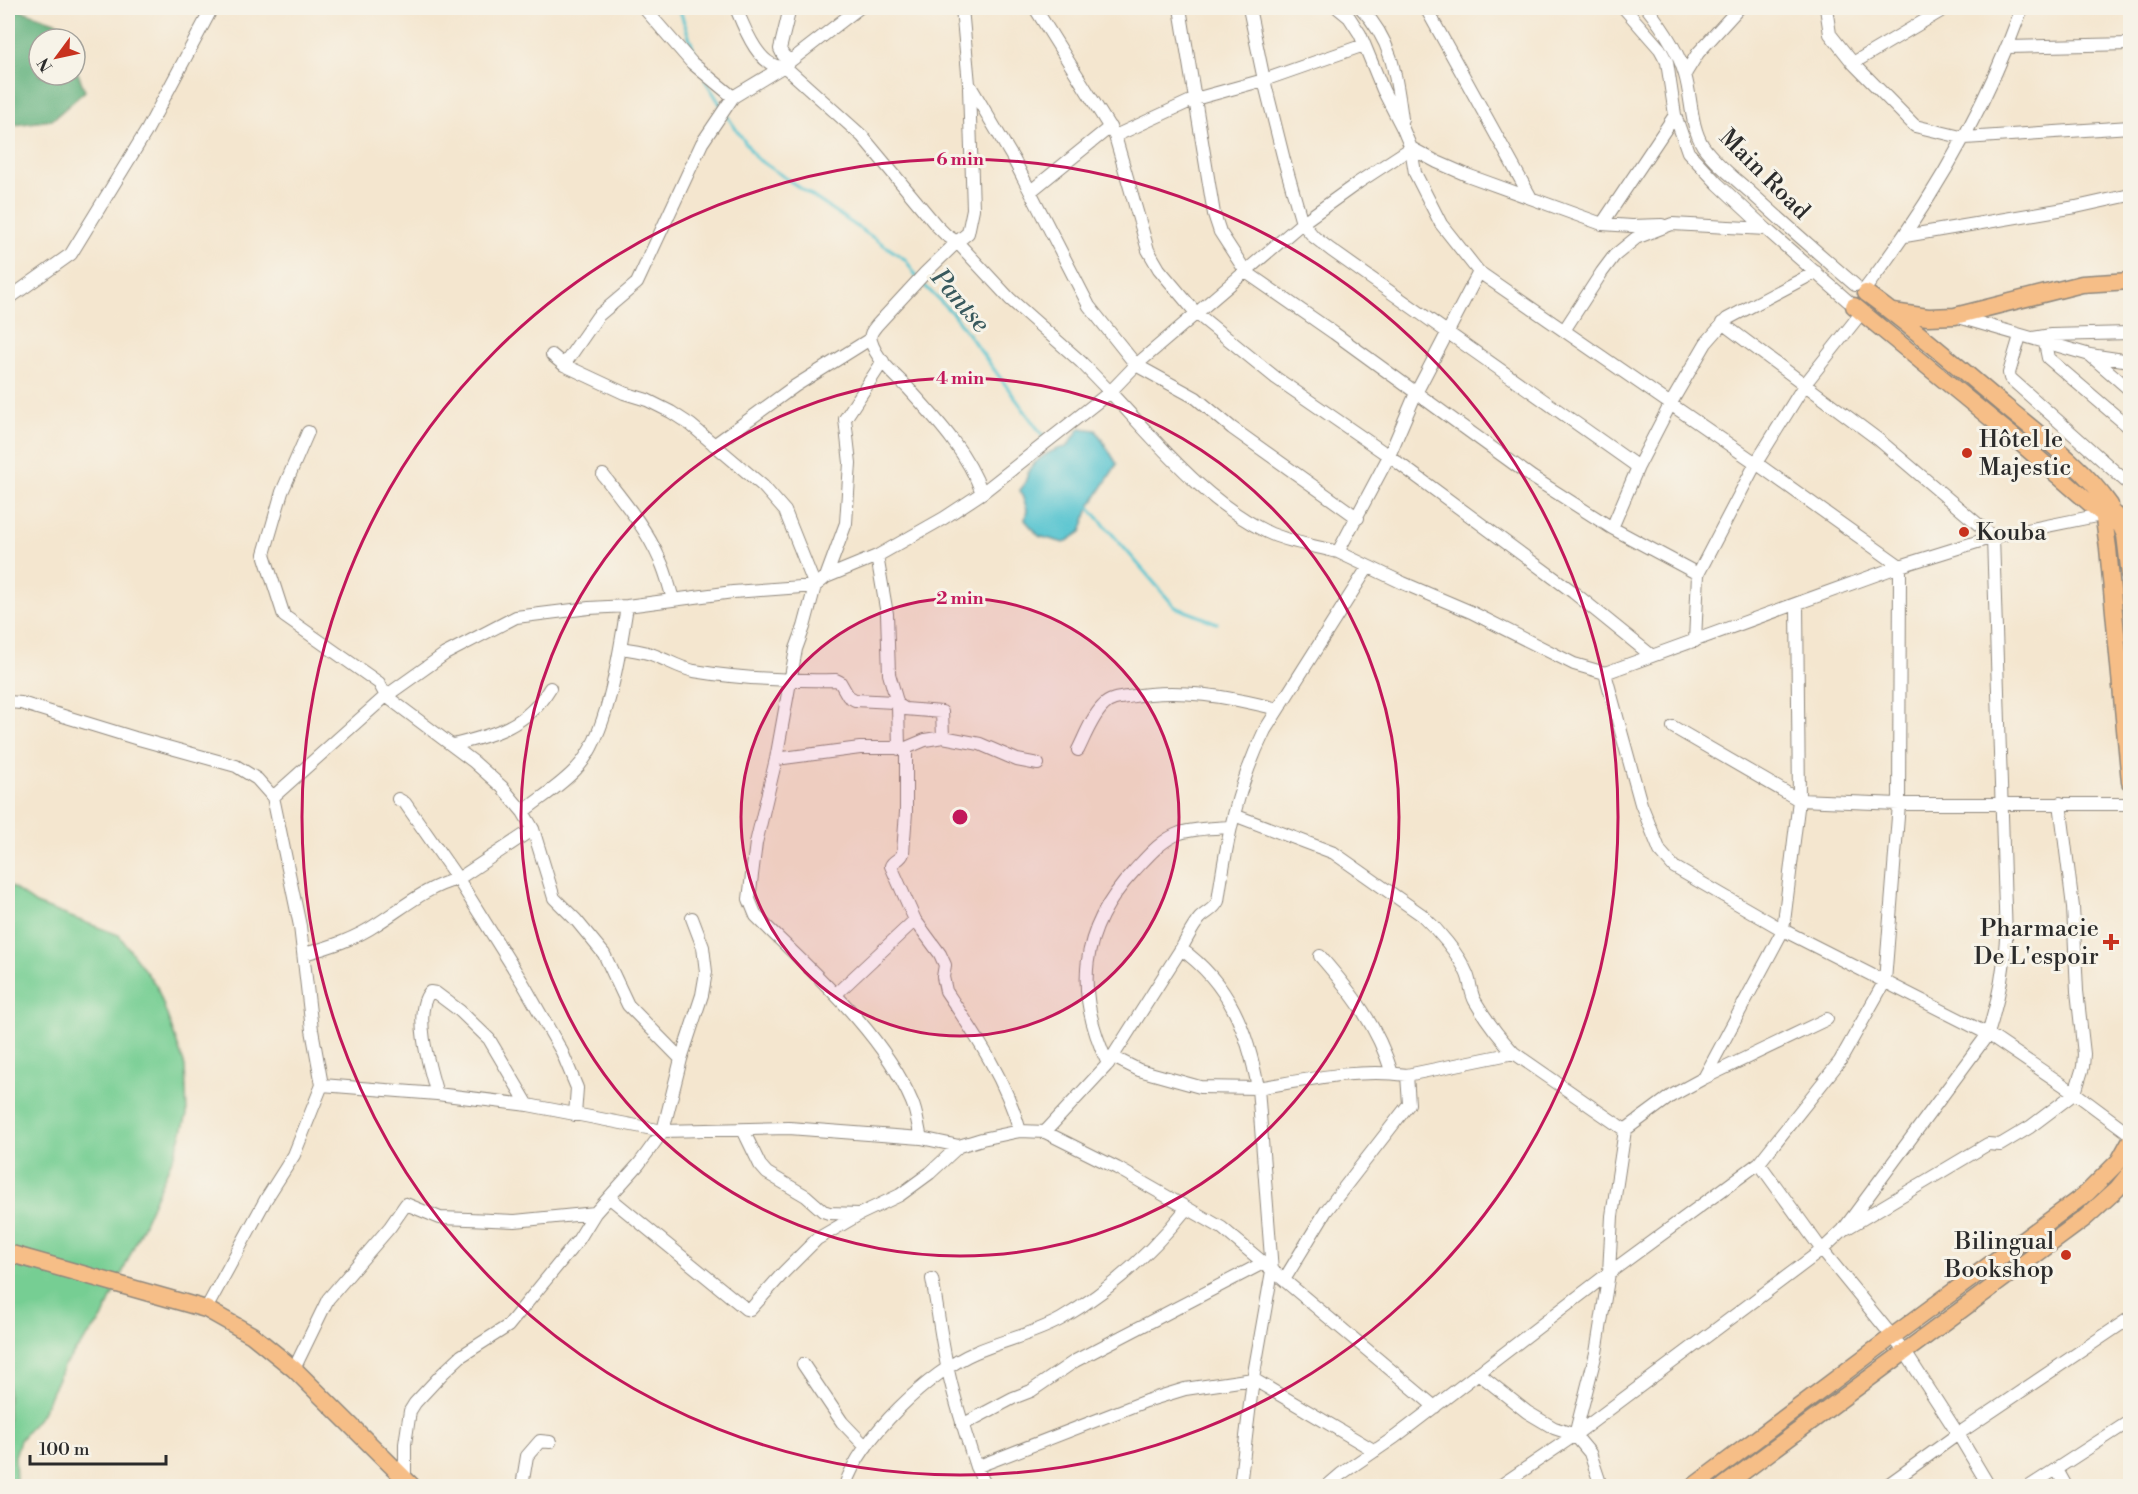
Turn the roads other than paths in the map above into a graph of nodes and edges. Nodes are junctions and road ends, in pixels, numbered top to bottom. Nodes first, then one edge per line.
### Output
1 (212, 8) edge
2 (644, 8) edge
3 (736, 8) edge
4 (790, 8) edge
5 (859, 8) edge
6 (962, 8) edge
7 (1035, 8) edge
8 (1180, 8) edge
9 (1249, 8) edge
10 (1338, 8) edge
11 (1361, 8) edge
12 (1426, 8) edge
13 (1624, 8) edge
14 (1647, 8) edge
15 (1739, 8) edge
16 (1826, 8) edge
17 (1946, 8) edge
18 (2022, 8) edge
19 (2130, 44) edge
20 (1364, 45) junction
21 (2008, 47) junction
22 (787, 63) junction
23 (1853, 63) junction
24 (1685, 74) junction
25 (1264, 80) junction
26 (969, 84) junction
27 (733, 97) junction
28 (1195, 99) junction
29 (1675, 115) junction
30 (2130, 127) edge
31 (1403, 129) junction
32 (1113, 132) junction
33 (1965, 138) junction
34 (1411, 148) junction
35 (1031, 191) junction
36 (2130, 195) edge
37 (1531, 198) junction
38 (1302, 223) junction
39 (1602, 224) junction
40 (1672, 224) junction
41 (1766, 229) junction
42 (1905, 236) junction
43 (957, 242) junction
44 (1246, 272) junction
45 (1479, 272) junction
46 (1816, 272) junction
47 (2130, 281) edge
48 (1862, 289) junction
49 (8, 299) edge
50 (1855, 306) junction
51 (1893, 312) junction
52 (1196, 313) junction
53 (1955, 316) junction
54 (1722, 323) junction
55 (1564, 329) junction
56 (1447, 333) junction
57 (2130, 333) edge
58 (2025, 338) junction
59 (870, 339) junction
60 (2045, 343) junction
61 (552, 355) dead end
62 (2090, 355) junction
63 (883, 361) junction
64 (2130, 361) edge
65 (564, 365) junction
66 (1136, 365) junction
67 (1805, 384) junction
68 (2130, 390) edge
69 (1110, 392) junction
70 (1416, 393) junction
71 (1671, 403) junction
72 (2130, 428) edge
73 (308, 432) dead end
74 (714, 445) junction
75 (1389, 456) junction
76 (1756, 463) junction
77 (1638, 467) junction
78 (603, 475) dead end
79 (2130, 485) edge
80 (982, 494) junction
81 (2111, 514) edge
82 (1358, 518) junction
83 (1612, 528) junction
84 (1993, 537) junction
85 (1338, 552) junction
86 (877, 556) junction
87 (1900, 566) junction
88 (1368, 567) junction
89 (1698, 574) junction
90 (2130, 576) edge
91 (826, 577) junction
92 (814, 586) junction
93 (673, 599) junction
94 (1797, 605) junction
95 (627, 606) junction
96 (1695, 641) junction
97 (620, 648) junction
98 (1652, 656) junction
99 (1605, 673) junction
100 (789, 681) junction
101 (550, 688) dead end
102 (386, 696) junction
103 (8, 702) edge
104 (898, 705) junction
105 (1278, 709) junction
106 (1673, 727) dead end
107 (944, 737) junction
108 (453, 745) junction
109 (902, 748) junction
110 (1078, 750) dead end
111 (776, 759) junction
112 (1038, 764) dead end
113 (2130, 782) edge
114 (273, 797) junction
115 (398, 799) dead end
116 (1798, 800) junction
117 (2002, 802) junction
118 (2060, 803) junction
119 (1899, 804) junction
120 (2130, 804) edge
121 (523, 812) junction
122 (1232, 821) junction
123 (533, 829) junction
124 (458, 879) junction
125 (692, 918) dead end
126 (915, 920) junction
127 (1783, 930) junction
128 (1181, 949) junction
129 (304, 954) junction
130 (1320, 956) dead end
131 (1886, 981) junction
132 (836, 994) junction
133 (1827, 1019) dead end
134 (1988, 1034) junction
135 (1514, 1053) junction
136 (681, 1059) junction
137 (1110, 1060) junction
138 (1392, 1073) junction
139 (1407, 1075) junction
140 (1704, 1078) junction
141 (322, 1085) junction
142 (1258, 1088) junction
143 (2075, 1093) junction
144 (437, 1094) junction
145 (528, 1105) junction
146 (575, 1115) junction
147 (743, 1130) junction
148 (1626, 1130) junction
149 (663, 1131) junction
150 (1020, 1131) junction
151 (1045, 1132) junction
152 (2130, 1134) edge
153 (921, 1138) junction
154 (2130, 1141) edge
155 (959, 1146) junction
156 (1759, 1164) junction
157 (2127, 1168) edge
158 (610, 1198) junction
159 (1186, 1208) junction
160 (595, 1214) junction
161 (860, 1214) junction
162 (1843, 1230) junction
163 (1822, 1250) junction
164 (8, 1253) edge
165 (1268, 1267) junction
166 (1609, 1273) junction
167 (932, 1279) dead end
168 (1284, 1280) junction
169 (206, 1309) junction
170 (2130, 1318) edge
171 (1893, 1336) junction
172 (1905, 1352) junction
173 (803, 1364) dead end
174 (947, 1368) junction
175 (294, 1369) junction
176 (1478, 1373) junction
177 (1253, 1378) junction
178 (1435, 1407) junction
179 (2130, 1421) edge
180 (962, 1425) junction
181 (1958, 1434) junction
182 (1575, 1435) junction
183 (550, 1442) dead end
184 (866, 1447) junction
185 (1376, 1451) junction
186 (976, 1467) junction
187 (2057, 1470) junction
188 (408, 1484) edge
189 (522, 1486) edge
190 (845, 1486) edge
191 (986, 1486) edge
192 (1240, 1486) edge
193 (1327, 1486) edge
194 (1500, 1486) edge
195 (1601, 1486) edge
196 (1694, 1486) edge
197 (1724, 1486) edge
198 (1886, 1486) edge
199 (1989, 1486) edge
200 (2030, 1486) edge
201 (2066, 1486) edge

1 - 49 street
2 - 27 street
3 - 22 street
4 - 22 street
5 - 22 street
6 - 26 street
7 - 32 street
8 - 28 street
9 - 25 street
10 - 20 street
11 - 31 street
12 - 37 street
13 - 29 street
14 - 24 street, Main Road
15 - 24 street
16 - 23 street
17 - 23 street
18 - 21 street
19 - 21 street
20 - 25 street
20 - 31 street
21 - 33 street
22 - 27 street
22 - 43 street
23 - 33 street
24 - 48 street, Main Road
25 - 28 street
25 - 38 street
26 - 35 street
26 - 43 street
27 - 65 street
28 - 32 street
28 - 44 street
29 - 39 street
29 - 41 street
30 - 33 street
31 - 34 street
32 - 35 street
32 - 52 street
33 - 42 street
34 - 37 street
34 - 38 street
34 - 45 street
35 - 66 street
36 - 42 street
37 - 39 street
38 - 44 street
38 - 56 street
39 - 40 street
40 - 41 street
40 - 55 street
41 - 46 street
42 - 48 street
43 - 59 street
43 - 69 street
44 - 52 street
44 - 70 street
45 - 55 street
45 - 56 street
46 - 50 street
46 - 54 street
47 - 53 main road
48 - 50 street
48 - 50 street
48 - 51 main road
50 - 67 street
50 - 81 main road
51 - 53 main road
51 - 81 main road
52 - 66 street
52 - 75 street
53 - 58 street
54 - 67 street
54 - 71 street
55 - 71 street
56 - 70 street
56 - 77 street
57 - 58 street
58 - 60 street
58 - 79 street
59 - 63 street
59 - 74 street
60 - 62 street
60 - 72 street
61 - 65 street
62 - 64 street
62 - 68 street
63 - 80 street
63 - 91 street
65 - 74 street
66 - 69 street
66 - 82 street
67 - 76 street
67 - 84 street
69 - 80 street
69 - 85 street
70 - 75 street
70 - 83 street
71 - 76 street
71 - 77 street
73 - 102 street
74 - 92 street
75 - 82 street
75 - 98 street
76 - 87 street
76 - 89 street
77 - 83 street
78 - 93 street
80 - 86 street
81 - 84 street
81 - 90 main road
81 - 113 main road
82 - 85 street
83 - 89 street
84 - 87 street
84 - 117 street
85 - 88 street
86 - 91 street
86 - 104 street
87 - 94 street
87 - 119 street
88 - 99 street
88 - 105 street
89 - 96 street
91 - 92 street
92 - 93 street
92 - 100 street
93 - 95 street
94 - 96 street
94 - 116 street
95 - 97 street
95 - 102 street
96 - 98 street
97 - 100 street
97 - 121 street
98 - 99 street
99 - 127 street
100 - 104 street
100 - 111 street
101 - 108 street
102 - 108 street
102 - 114 street
103 - 114 street
104 - 107 street
104 - 109 street
105 - 110 street
105 - 122 street
106 - 116 street
107 - 109 street
107 - 112 street
108 - 121 street
109 - 111 street
109 - 126 street
111 - 132 street
114 - 129 street
115 - 124 street
116 - 119 street
116 - 127 street
117 - 118 street
117 - 119 street
117 - 134 street
118 - 120 street
118 - 143 street
119 - 131 street
121 - 123 street
122 - 128 street
122 - 135 street
122 - 137 street
123 - 124 street
123 - 136 street
124 - 129 street
124 - 146 street
125 - 136 street
126 - 132 street
126 - 150 street
127 - 131 street
127 - 140 street
128 - 137 street
128 - 142 street
129 - 141 street
130 - 138 street
131 - 134 street
131 - 156 street
132 - 153 street
133 - 140 street
134 - 143 street
134 - 162 street
135 - 139 street
135 - 148 street
136 - 149 street
137 - 142 street
137 - 151 street
138 - 139 street
138 - 142 street
139 - 168 street
140 - 148 street
141 - 144 street
141 - 169 street
142 - 165 street
143 - 152 street
143 - 162 street
144 - 145 street
144 - 145 street
145 - 146 street
146 - 149 street
147 - 149 street
147 - 153 street
147 - 161 street
148 - 166 street
149 - 158 street
150 - 151 street
150 - 155 street
151 - 159 street
153 - 155 street
154 - 157 main road
155 - 161 street
156 - 163 street
156 - 166 street
157 - 171 main road
157 - 172 main road
158 - 160 street
158 - 161 street
159 - 165 street
159 - 174 street
160 - 175 street
160 - 188 street
162 - 163 street
163 - 171 street
163 - 182 street
164 - 169 main road
165 - 168 street
165 - 177 street
165 - 180 street
166 - 176 street
166 - 182 street
167 - 174 street
168 - 178 street
169 - 175 main road
170 - 181 street
171 - 172 street
171 - 196 main road
172 - 181 street
172 - 197 main road
173 - 184 street
174 - 180 street
174 - 184 street
175 - 188 main road
176 - 178 street
176 - 182 street
177 - 185 street
177 - 186 street
177 - 192 street
178 - 185 street
179 - 187 street
180 - 186 street
181 - 198 street
181 - 199 street
182 - 194 street
182 - 195 street
183 - 189 street
184 - 190 street
185 - 193 street
186 - 191 street
187 - 200 street
187 - 201 street

